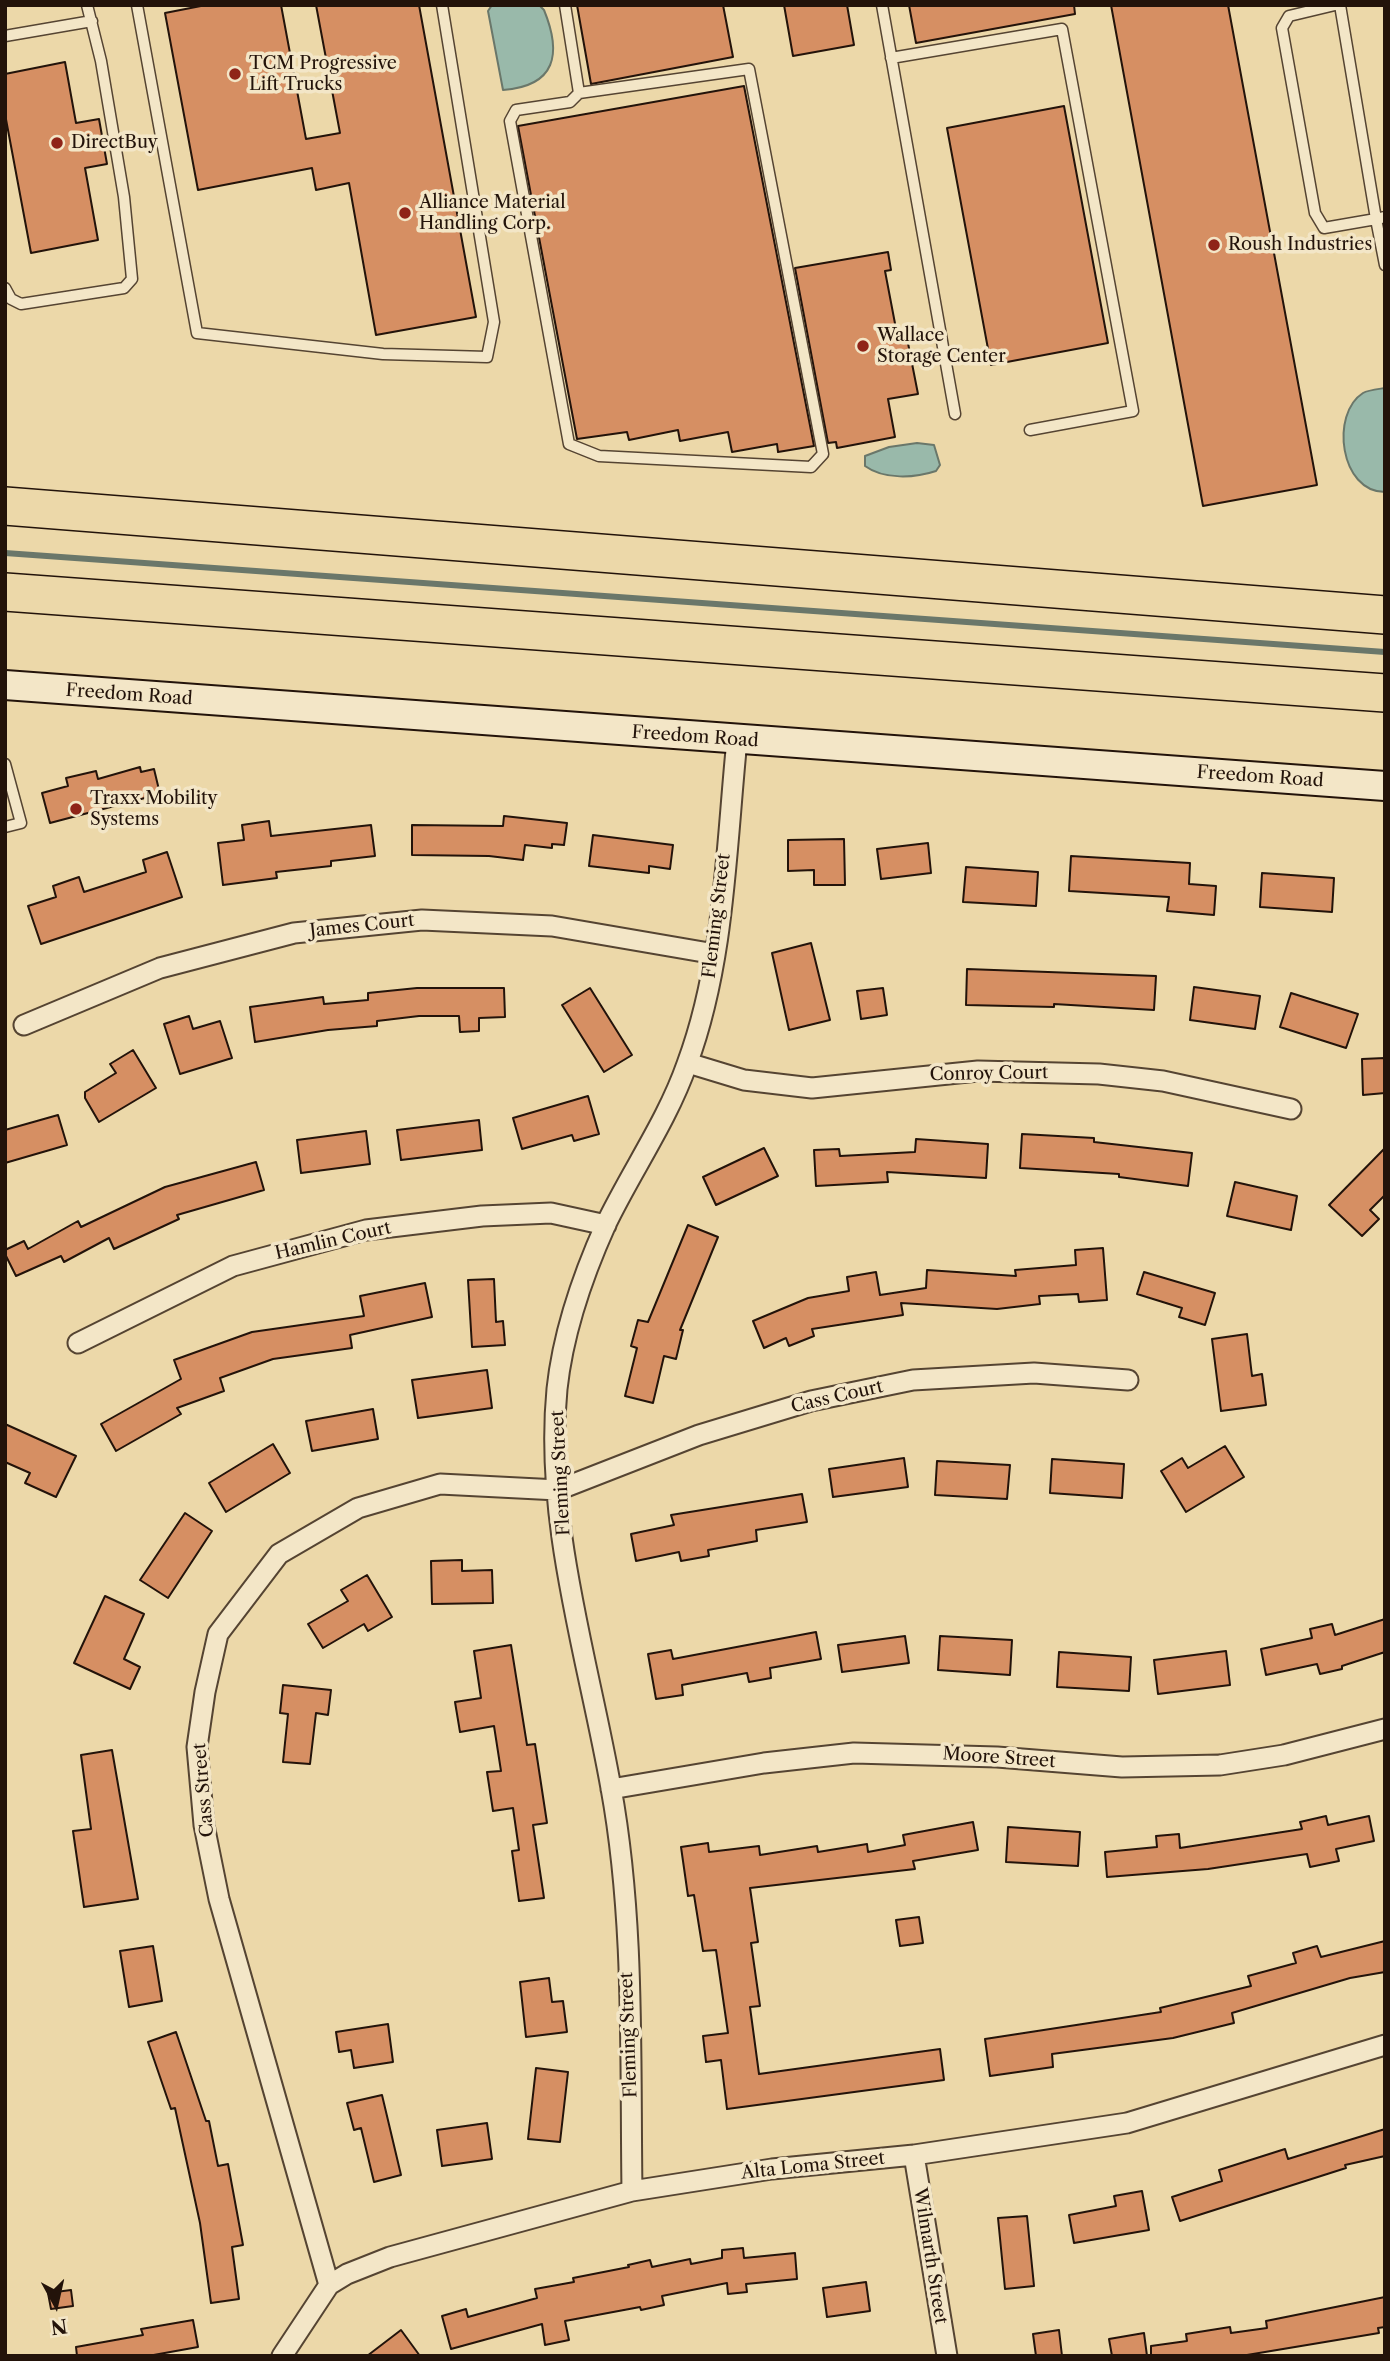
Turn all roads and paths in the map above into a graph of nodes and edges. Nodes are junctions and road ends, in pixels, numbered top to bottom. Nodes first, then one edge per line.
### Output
1 (87, 5) edge
2 (137, 5) edge
3 (442, 5) edge
4 (565, 5) edge
5 (882, 5) edge
6 (1337, 5) edge
7 (92, 21) junction
8 (5, 36) edge
9 (891, 58) junction
10 (579, 93) junction
11 (1380, 218) edge
12 (1385, 265) edge
13 (5, 288) edge
14 (955, 414) dead end
15 (1030, 430) dead end
16 (5, 506) edge
17 (5, 592) edge
18 (1385, 615) edge
19 (5, 685) edge
20 (1385, 693) edge
21 (737, 740) junction
22 (5, 764) edge
23 (1385, 786) edge
24 (5, 827) edge
25 (715, 954) junction
26 (24, 1025) dead end
27 (688, 1063) junction
28 (1291, 1109) dead end
29 (606, 1225) junction
30 (78, 1343) dead end
31 (1128, 1380) dead end
32 (558, 1490) junction
33 (1385, 1729) edge
34 (611, 1789) junction
35 (1385, 2045) edge
36 (915, 2155) junction
37 (632, 2191) junction
38 (329, 2285) junction
39 (282, 2356) edge
40 (947, 2356) edge

1 - 7 lane
2 - 3 lane
4 - 10 lane
5 - 9 lane
6 - 11 lane
6 - 11 lane
7 - 8 lane
7 - 13 lane
9 - 14 lane
9 - 15 lane
10 - 10 lane
11 - 12 lane
16 - 18 highway
17 - 20 highway
19 - 21 street, Freedom Road
21 - 23 street, Freedom Road
21 - 25 street, Fleming Street
22 - 24 lane
25 - 26 street, James Court
25 - 27 street, Fleming Street
27 - 28 street, Conroy Court
27 - 29 street, Fleming Street
29 - 30 street, Hamlin Court
29 - 32 street, Fleming Street
31 - 32 street, Cass Court
32 - 34 street, Fleming Street
32 - 38 street, Cass Street
33 - 34 street, Moore Street
34 - 37 street, Fleming Street
35 - 36 street, Alta Loma Street
36 - 37 street, Alta Loma Street
36 - 40 street, Wilmarth Street
37 - 38 street, Alta Loma Street
38 - 39 street, Alta Loma Street

